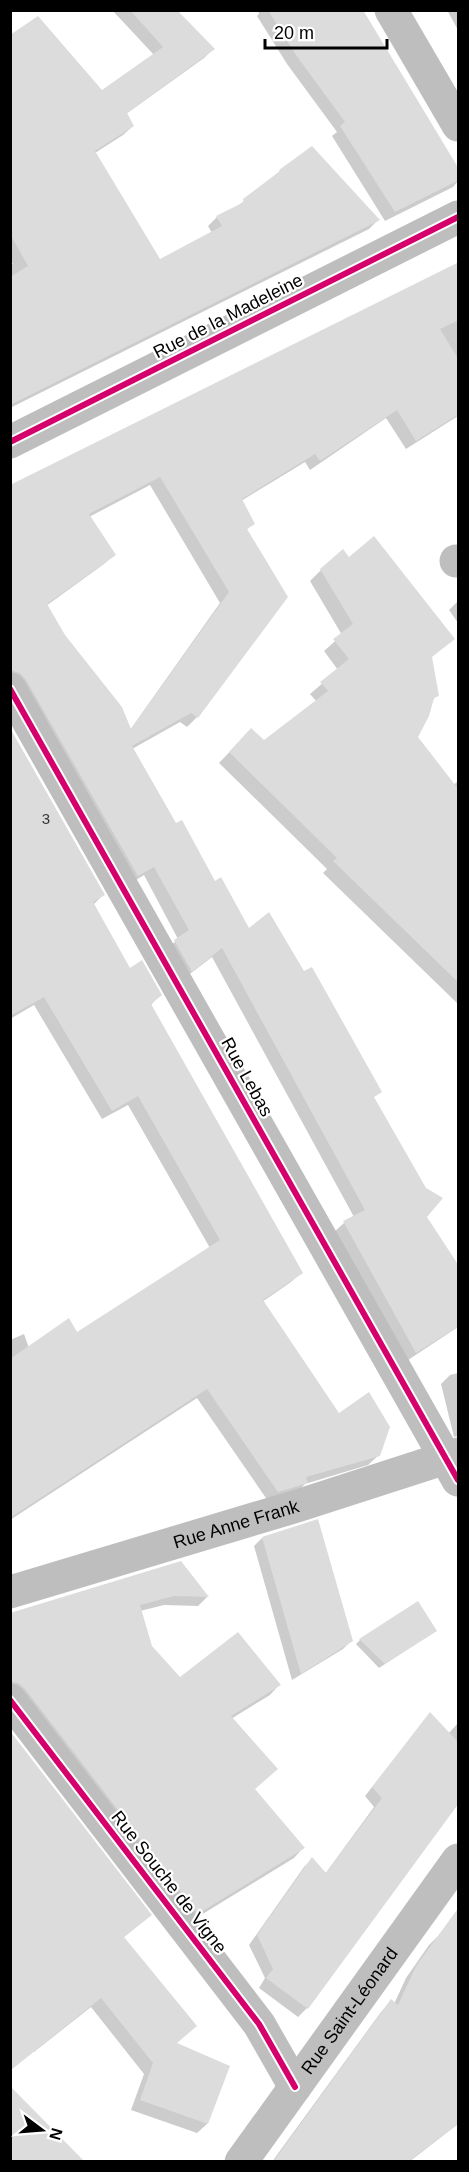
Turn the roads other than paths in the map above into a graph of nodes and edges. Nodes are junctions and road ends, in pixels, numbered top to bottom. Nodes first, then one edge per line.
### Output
1 (391, 10) edge
2 (459, 125) edge
3 (459, 217) edge
4 (10, 442) edge
5 (10, 689) edge
6 (454, 1464) edge
7 (10, 1593) edge
8 (10, 1700) edge
9 (458, 1860) edge
10 (295, 2088) junction
11 (241, 2162) edge

1 - 2 street
3 - 4 street, Rue de la Madeleine
5 - 6 street, Rue Lebas
6 - 7 street, Rue Anne Frank
8 - 10 street, Rue Souche de Vigne
9 - 10 street, Rue Saint-Léonard
10 - 11 street, Rue Saint-Léonard

